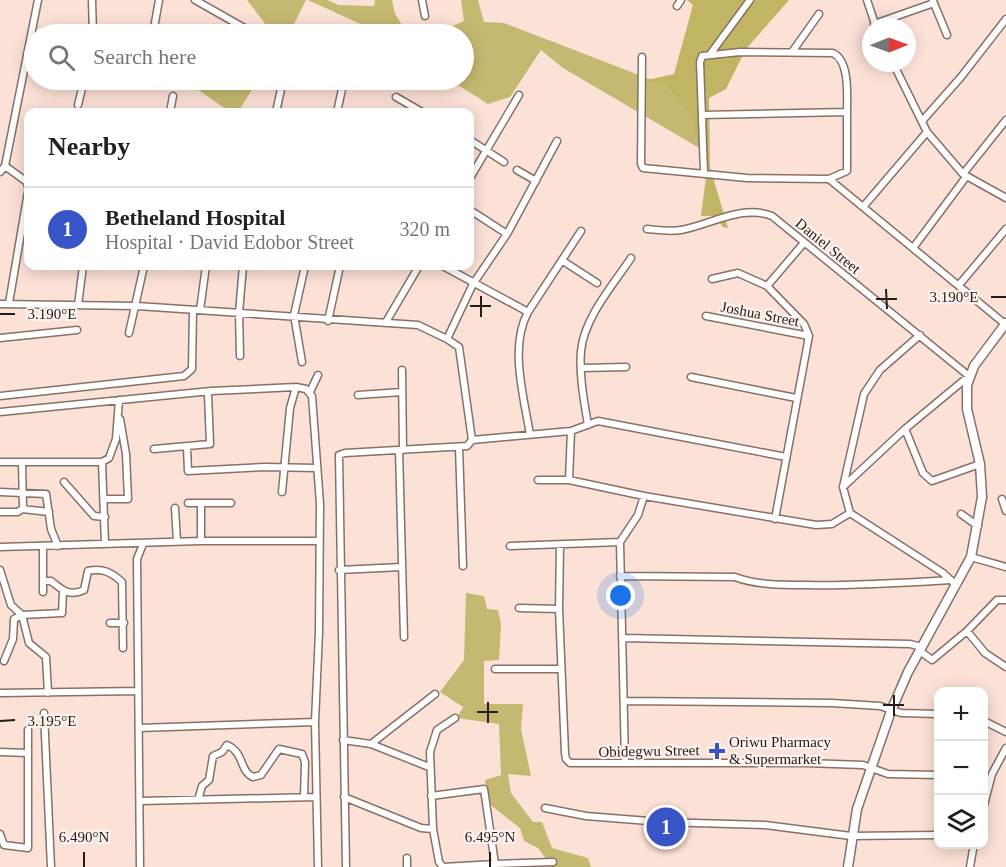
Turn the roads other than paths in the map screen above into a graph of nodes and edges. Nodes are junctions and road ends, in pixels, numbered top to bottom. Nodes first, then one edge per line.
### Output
1 (38, 0) edge
2 (92, 0) edge
3 (159, 0) edge
4 (195, 0) edge
5 (423, 0) edge
6 (681, 0) edge
7 (750, 0) edge
8 (867, 0) edge
9 (934, 2) edge
10 (677, 6) dead end
11 (819, 14) dead end
12 (425, 16) dead end
13 (873, 18) edge
14 (895, 18) edge
15 (1006, 19) edge
16 (33, 24) edge
17 (93, 24) edge
18 (155, 24) edge
19 (237, 24) edge
20 (947, 35) dead end
21 (792, 52) junction
22 (711, 53) junction
23 (642, 57) dead end
24 (24, 70) edge
25 (897, 72) edge
26 (82, 90) edge
27 (281, 90) edge
28 (342, 90) edge
29 (519, 95) dead end
30 (173, 96) dead end
31 (396, 97) dead end
32 (78, 105) dead end
33 (171, 108) edge
34 (277, 108) edge
35 (338, 108) edge
36 (415, 108) edge
37 (847, 112) junction
38 (702, 115) junction
39 (923, 120) junction
40 (1006, 120) edge
41 (927, 132) junction
42 (557, 141) dead end
43 (474, 142) edge
44 (486, 150) junction
45 (504, 162) dead end
46 (5, 166) junction
47 (517, 170) dead end
48 (474, 171) edge
49 (0, 172) edge
50 (704, 173) junction
51 (964, 175) junction
52 (829, 179) junction
53 (24, 180) edge
54 (536, 181) junction
55 (1006, 198) edge
56 (863, 207) junction
57 (474, 213) edge
58 (24, 215) edge
59 (647, 229) dead end
60 (1006, 229) edge
61 (581, 231) dead end
62 (507, 234) junction
63 (803, 244) junction
64 (913, 248) junction
65 (631, 258) dead end
66 (563, 261) junction
67 (82, 270) edge
68 (143, 270) edge
69 (205, 270) edge
70 (243, 270) edge
71 (304, 270) edge
72 (339, 270) edge
73 (416, 270) edge
74 (449, 270) edge
75 (712, 279) dead end
76 (597, 283) dead end
77 (473, 284) junction
78 (959, 285) junction
79 (767, 286) junction
80 (9, 303) junction
81 (0, 304) edge
82 (78, 305) junction
83 (137, 306) junction
84 (196, 310) junction
85 (528, 312) junction
86 (239, 313) junction
87 (294, 315) junction
88 (706, 316) dead end
89 (328, 321) junction
90 (386, 322) junction
91 (1006, 323) edge
92 (77, 330) dead end
93 (129, 333) dead end
94 (920, 335) junction
95 (809, 336) junction
96 (0, 338) edge
97 (447, 339) junction
98 (240, 356) dead end
99 (302, 362) dead end
100 (626, 367) dead end
101 (582, 368) junction
102 (402, 370) dead end
103 (318, 375) dead end
104 (969, 376) junction
105 (691, 377) dead end
106 (296, 387) junction
107 (211, 391) junction
108 (310, 392) junction
109 (402, 392) junction
110 (358, 395) dead end
111 (0, 396) edge
112 (796, 398) junction
113 (119, 400) junction
114 (0, 412) edge
115 (118, 414) junction
116 (588, 425) junction
117 (905, 429) junction
118 (571, 431) junction
119 (530, 435) junction
120 (472, 440) junction
121 (187, 447) junction
122 (459, 447) junction
123 (154, 450) dead end
124 (401, 450) junction
125 (786, 457) junction
126 (0, 462) edge
127 (21, 462) junction
128 (102, 462) junction
129 (980, 464) junction
130 (285, 467) junction
131 (317, 468) junction
132 (538, 480) dead end
133 (569, 480) junction
134 (64, 482) dead end
135 (843, 487) junction
136 (22, 491) junction
137 (0, 492) edge
138 (282, 492) dead end
139 (644, 496) junction
140 (104, 499) junction
141 (1002, 499) dead end
142 (188, 503) dead end
143 (231, 503) dead end
144 (201, 504) junction
145 (175, 508) dead end
146 (22, 509) junction
147 (1006, 511) edge
148 (0, 512) edge
149 (49, 512) junction
150 (850, 513) junction
151 (962, 514) dead end
152 (105, 517) junction
153 (775, 519) junction
154 (978, 526) junction
155 (201, 541) junction
156 (319, 541) junction
157 (177, 542) junction
158 (620, 542) junction
159 (105, 544) junction
160 (131, 544) junction
161 (143, 544) junction
162 (560, 545) junction
163 (58, 546) junction
164 (510, 546) dead end
165 (0, 547) edge
166 (43, 547) junction
167 (971, 557) junction
168 (136, 559) junction
169 (463, 566) dead end
170 (402, 567) junction
171 (1006, 567) edge
172 (339, 570) junction
173 (0, 571) edge
174 (620, 576) junction
175 (43, 581) junction
176 (952, 582) junction
177 (43, 592) dead end
178 (63, 592) junction
179 (123, 598) junction
180 (136, 598) junction
181 (1006, 600) edge
182 (519, 608) dead end
183 (559, 609) junction
184 (22, 615) junction
185 (124, 622) junction
186 (110, 623) dead end
187 (967, 631) junction
188 (404, 637) dead end
189 (624, 638) junction
190 (0, 645) edge
191 (9, 647) junction
192 (123, 648) dead end
193 (920, 651) junction
194 (4, 661) dead end
195 (1006, 667) edge
196 (495, 669) dead end
197 (561, 669) junction
198 (138, 692) junction
199 (0, 693) edge
200 (48, 693) junction
201 (435, 694) dead end
202 (624, 701) junction
203 (891, 711) junction
204 (44, 713) dead end
205 (934, 714) edge
206 (455, 718) dead end
207 (315, 722) junction
208 (988, 723) edge
209 (139, 728) junction
210 (28, 730) dead end
211 (1006, 732) edge
212 (343, 741) junction
213 (371, 744) junction
214 (1006, 748) edge
215 (0, 752) edge
216 (28, 753) junction
217 (625, 763) junction
218 (429, 767) junction
219 (872, 767) junction
220 (934, 774) edge
221 (987, 795) edge
222 (431, 796) junction
223 (304, 797) junction
224 (316, 797) junction
225 (344, 797) junction
226 (198, 800) junction
227 (140, 801) junction
228 (544, 808) dead end
229 (433, 829) junction
230 (0, 834) edge
231 (851, 836) junction
232 (934, 836) edge
233 (973, 849) edge
234 (407, 858) dead end
235 (553, 862) dead end
236 (495, 865) edge
237 (51, 867) edge
238 (140, 867) edge
239 (318, 867) edge
240 (346, 867) edge
241 (407, 867) edge
242 (848, 867) edge
243 (970, 867) edge

1 - 16 street
2 - 17 street
3 - 18 street
4 - 19 street
5 - 12 street
6 - 10 street
7 - 22 street
8 - 13 street
9 - 14 street
9 - 20 street
11 - 21 street
15 - 39 street
21 - 22 street
21 - 37 street
22 - 38 street
23 - 50 street
24 - 46 street
25 - 39 street
26 - 32 street
27 - 34 street
28 - 35 street
29 - 44 street
30 - 33 street
31 - 36 street
37 - 38 street
37 - 52 street
38 - 50 street
39 - 41 street
40 - 51 street
41 - 51 street
41 - 56 street
42 - 54 street
43 - 44 street
44 - 45 street
44 - 48 street
46 - 49 street
46 - 53 street
47 - 54 street
50 - 52 street
51 - 55 street
51 - 64 street
52 - 56 street
54 - 62 street
56 - 64 street
57 - 62 street
58 - 80 street
59 - 63 street, Daniel Street
60 - 78 street
61 - 66 street
62 - 77 street
63 - 79 street
63 - 94 street, Daniel Street
64 - 78 street
65 - 101 street
66 - 76 street
66 - 85 street
67 - 82 street
68 - 83 street
69 - 84 street
70 - 86 street
71 - 87 street
72 - 89 street
73 - 90 street
74 - 77 street
75 - 79 street
77 - 85 street
77 - 97 street
78 - 91 street
79 - 95 street
80 - 81 street
80 - 82 street
82 - 83 street
83 - 84 street
83 - 93 street
84 - 86 street
84 - 111 street
85 - 119 street
86 - 87 street
86 - 98 street
87 - 89 street
87 - 99 street
88 - 95 street, Joshua Street
89 - 90 street
90 - 97 street
91 - 104 street
92 - 96 street
94 - 104 street, Daniel Street
94 - 135 street
95 - 112 street
97 - 120 street
100 - 101 street
101 - 116 street
102 - 109 street
103 - 108 street
104 - 117 street
104 - 129 street
105 - 112 street
106 - 107 street
106 - 108 street
106 - 130 street
107 - 113 street
107 - 121 street
108 - 131 street
109 - 110 street
109 - 124 street
112 - 125 street
113 - 114 street
113 - 115 street
115 - 128 street
115 - 140 street
116 - 118 street
116 - 125 street
117 - 129 street
117 - 135 street
118 - 119 street
118 - 133 street
119 - 120 street
120 - 122 street
121 - 123 street
121 - 130 street
122 - 124 street
122 - 169 street
124 - 170 street
124 - 172 street
125 - 153 street
126 - 127 street
127 - 128 street
127 - 136 street
128 - 140 street
129 - 154 street
130 - 131 street
130 - 138 street
131 - 156 street
132 - 133 street
133 - 139 street
134 - 152 street
135 - 150 street
136 - 137 street
136 - 146 street
136 - 149 street
139 - 153 street
139 - 158 street
140 - 152 street
141 - 147 street
142 - 144 street
143 - 144 street
144 - 155 street
145 - 157 street
146 - 148 street
146 - 149 street
149 - 163 street
150 - 153 street
150 - 176 street
151 - 154 street
152 - 159 street
154 - 167 street
155 - 156 street
155 - 157 street
156 - 207 street
157 - 161 street
158 - 162 street
158 - 174 street
159 - 160 street
159 - 163 street
160 - 161 street
160 - 168 street
161 - 168 street
162 - 164 street
162 - 183 street
163 - 166 street
165 - 166 street
166 - 175 street
167 - 171 street
167 - 176 street
168 - 180 street
170 - 172 street
170 - 188 street
172 - 212 street
173 - 184 street
174 - 176 street
174 - 189 street
175 - 177 street
175 - 178 street
176 - 193 street
178 - 179 street
178 - 184 street
179 - 180 street
179 - 185 street
180 - 198 street
181 - 187 street
182 - 183 street
183 - 197 street
184 - 191 street
184 - 200 street
185 - 186 street
185 - 192 street
187 - 193 street
187 - 195 street
189 - 193 street
189 - 202 street
190 - 191 street
191 - 194 street
193 - 203 street
196 - 197 street
197 - 217 street, Obidegwu Street
198 - 200 street
198 - 209 street
199 - 200 street
201 - 213 street
202 - 203 street
202 - 217 street
203 - 205 street
203 - 219 street
204 - 237 street
206 - 218 street
207 - 209 street
207 - 224 street
208 - 211 street
209 - 227 street
210 - 216 street
212 - 213 street
212 - 225 street
213 - 218 street
214 - 221 street
215 - 216 street
216 - 230 street
217 - 219 street, Obidegwu Street
218 - 222 street
219 - 220 street, Obidegwu Street
219 - 231 street
222 - 229 street
222 - 236 street
223 - 224 street
223 - 226 street
223 - 226 street
224 - 239 street
225 - 229 street
225 - 240 street
226 - 227 street
227 - 238 street
228 - 231 street
229 - 236 street
231 - 232 street
231 - 242 street
233 - 243 street
234 - 241 street
235 - 236 street

